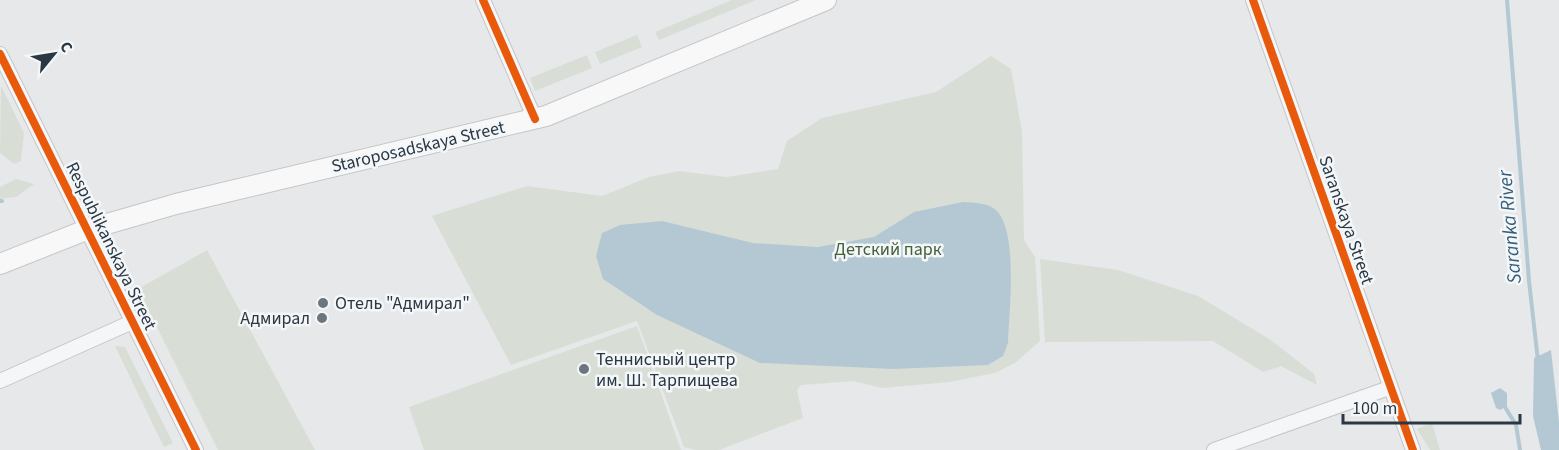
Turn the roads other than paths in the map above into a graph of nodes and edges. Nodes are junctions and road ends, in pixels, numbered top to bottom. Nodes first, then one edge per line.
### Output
1 (483, 0) edge
2 (826, 0) edge
3 (1253, 0) edge
4 (0, 54) edge
5 (535, 119) junction
6 (86, 230) junction
7 (0, 264) edge
8 (132, 322) junction
9 (0, 381) edge
10 (1389, 388) junction
11 (196, 450) edge
12 (1214, 450) edge
13 (1413, 450) edge

1 - 5 street
2 - 5 main road, Staroposadskaya Street
3 - 10 street, Saranskaya Street
4 - 6 street, Respublikanskaya Street
5 - 6 main road, Staroposadskaya Street
6 - 7 main road, Staroposadskaya Street
6 - 8 street, Respublikanskaya Street
8 - 9 street
8 - 11 street, Respublikanskaya Street
10 - 12 street
10 - 13 street, Saranskaya Street

